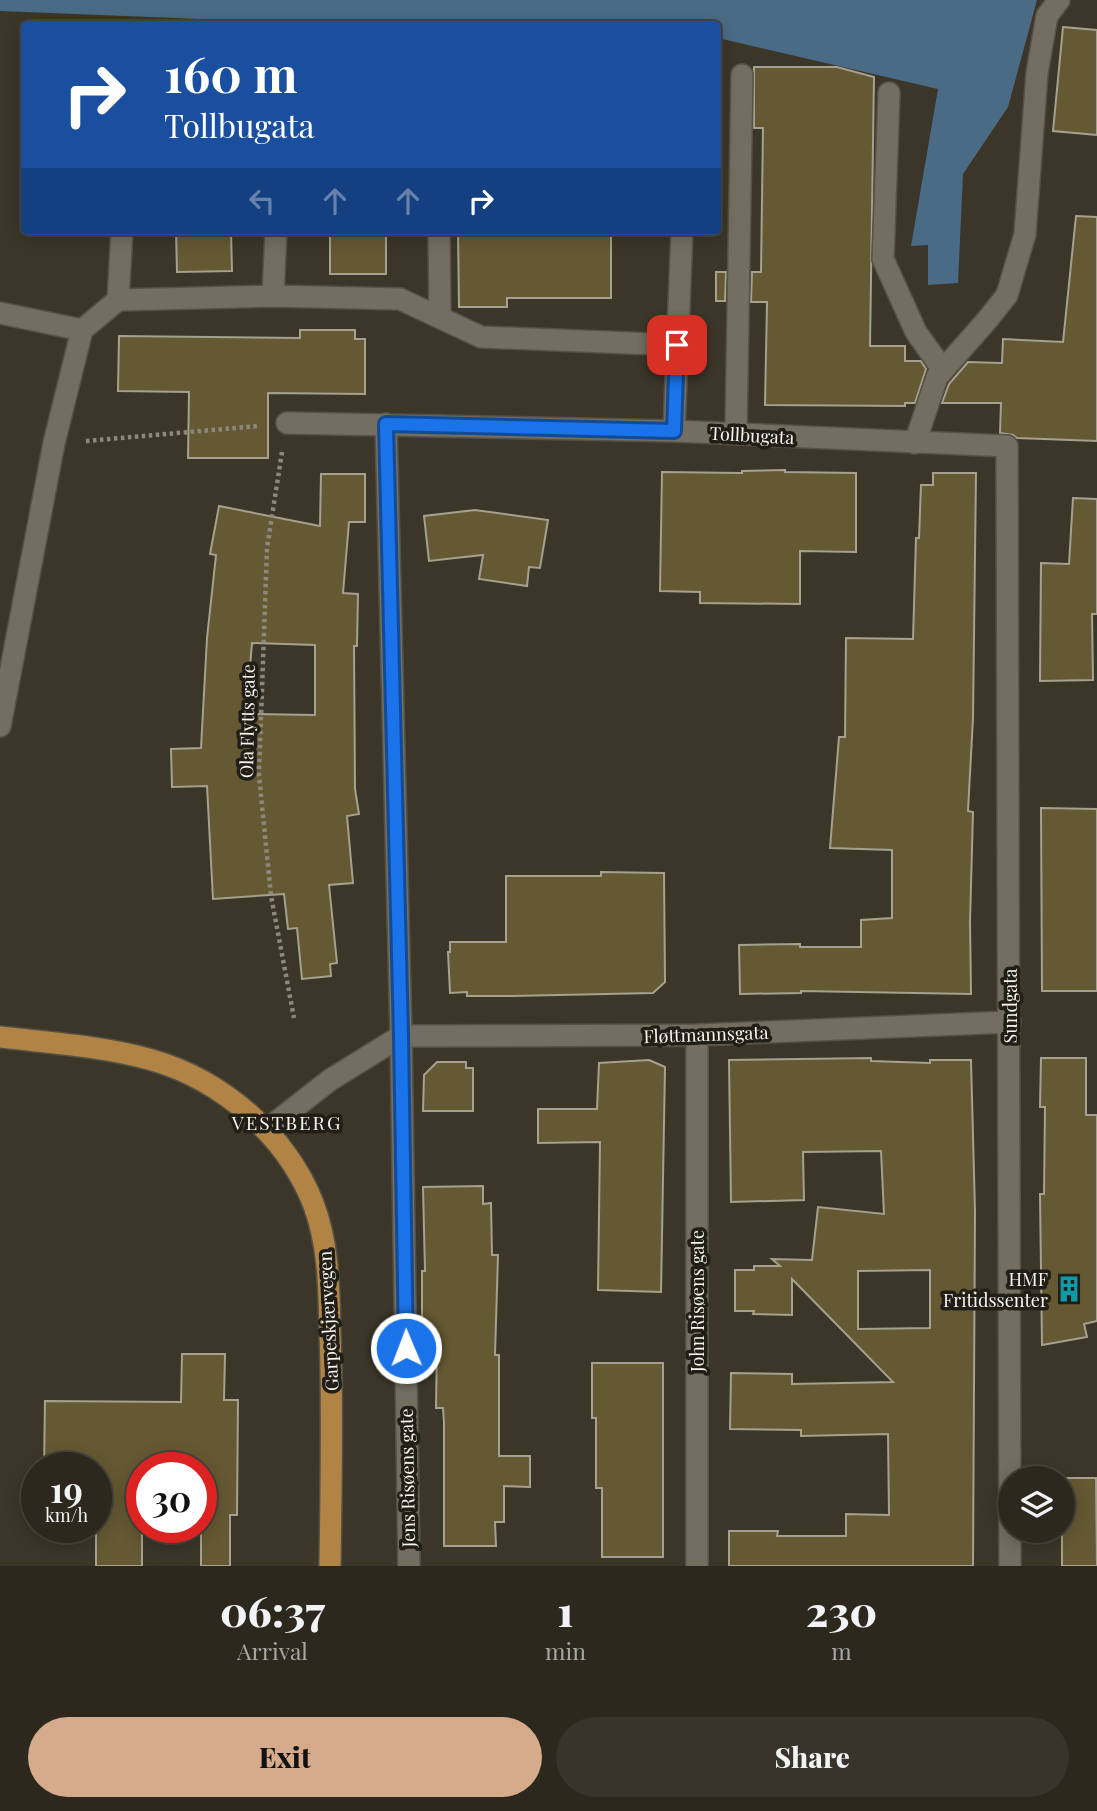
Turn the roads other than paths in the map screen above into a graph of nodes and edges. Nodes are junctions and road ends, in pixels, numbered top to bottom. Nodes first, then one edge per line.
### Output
1 (1059, 0) edge
2 (742, 75) dead end
3 (889, 93) dead end
4 (122, 235) edge
5 (276, 235) edge
6 (439, 235) edge
7 (682, 235) edge
8 (273, 296) junction
9 (118, 300) junction
10 (0, 313) edge
11 (440, 317) junction
12 (82, 330) junction
13 (677, 345) junction
14 (943, 370) junction
15 (287, 423) road end
16 (386, 424) junction
17 (674, 431) junction
18 (736, 434) junction
19 (915, 443) junction
20 (1007, 446) joint
21 (0, 726) edge
22 (1010, 1022) junction
23 (696, 1035) junction
24 (401, 1036) junction
25 (0, 1037) edge
26 (266, 1130) junction
27 (330, 1566) edge
28 (409, 1566) edge
29 (697, 1566) edge
30 (1010, 1566) edge

1 - 14 street
2 - 18 street
3 - 14 street
4 - 9 street
5 - 8 street
6 - 11 street
7 - 13 street
8 - 9 street
8 - 11 street
9 - 12 street
10 - 12 street
11 - 13 street
12 - 21 street
13 - 17 street
14 - 19 street
15 - 16 street, Tollbugata
16 - 17 street, Tollbugata
16 - 24 street, Jens Risøens gate
17 - 18 street, Tollbugata
18 - 19 street, Tollbugata
19 - 20 street, Tollbugata
20 - 22 street, Sundgata
22 - 23 street, Fløttmannsgata
22 - 30 street, Sundgata
23 - 24 street, Fløttmannsgata
23 - 29 street, John Risøens gate
24 - 26 street
24 - 28 street, Jens Risøens gate
25 - 26 main road, Garpeskjærvegen
26 - 27 main road, Garpeskjærvegen

